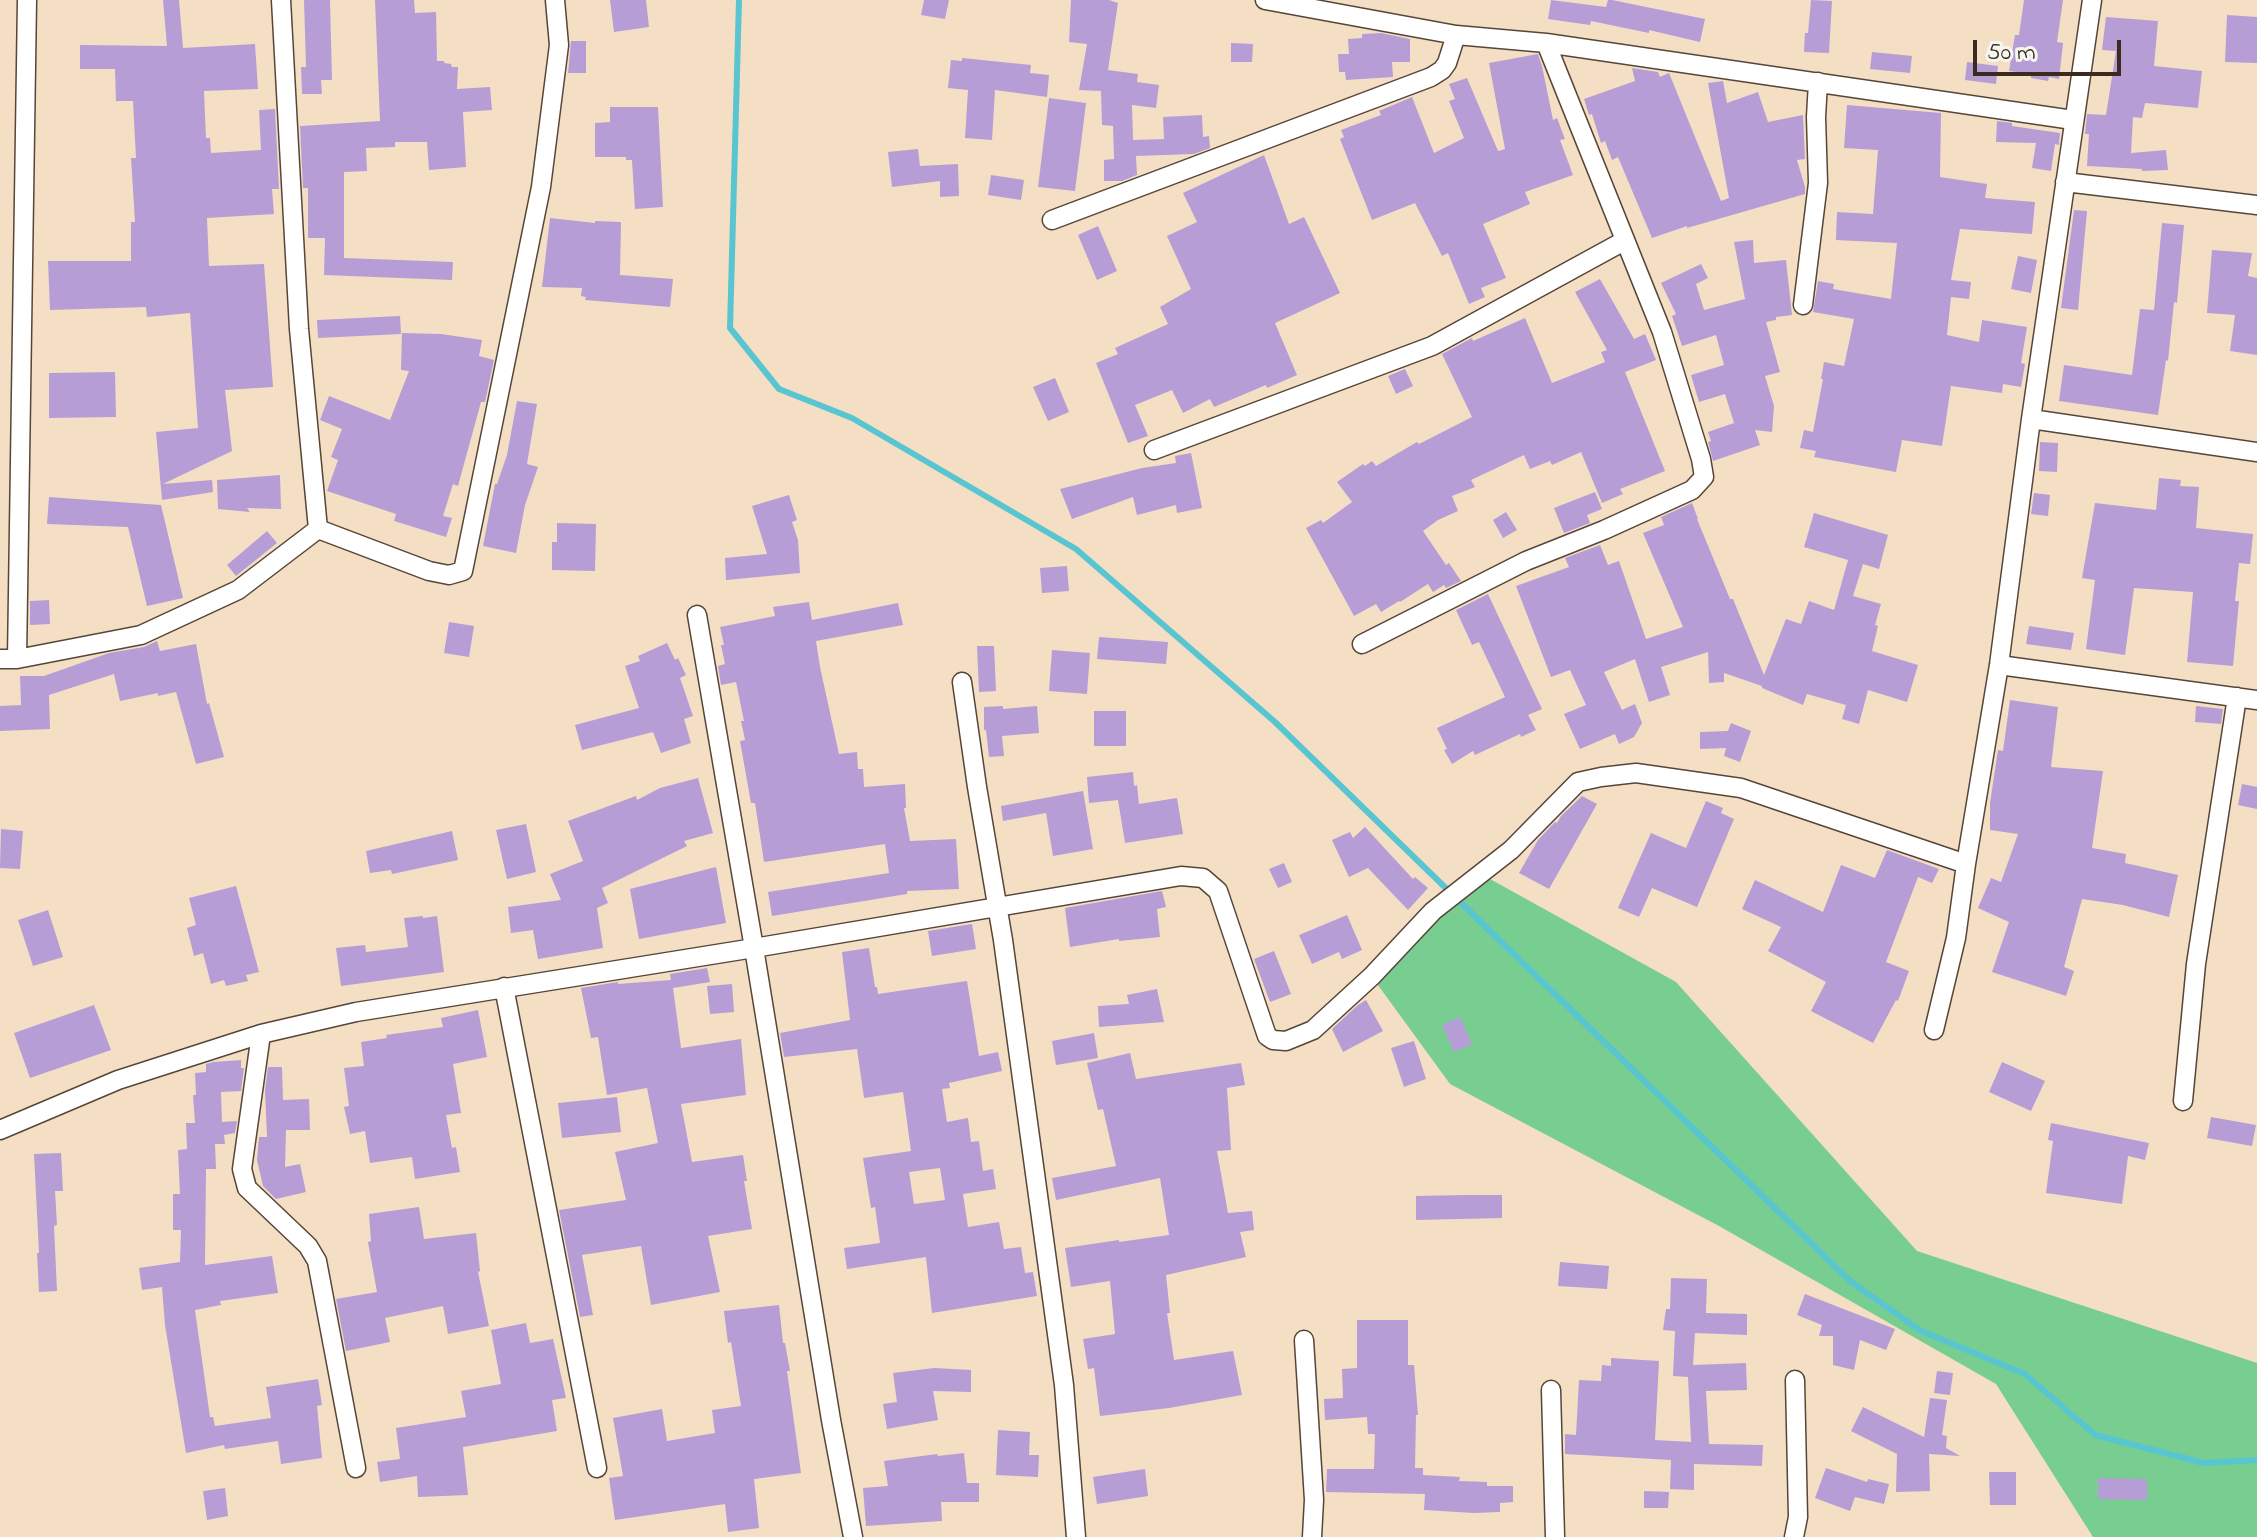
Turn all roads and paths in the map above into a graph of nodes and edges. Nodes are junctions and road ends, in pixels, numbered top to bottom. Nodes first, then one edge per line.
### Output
1 (27, 0) edge
2 (281, 0) edge
3 (555, 0) edge
4 (1265, 0) edge
5 (2092, 0) edge
6 (1307, 3) edge
7 (1456, 35) junction
8 (1546, 43) junction
9 (1818, 82) junction
10 (2073, 120) junction
11 (2065, 182) junction
12 (2257, 205) edge
13 (1052, 220) dead end
14 (1624, 241) junction
15 (1803, 305) dead end
16 (2031, 419) junction
17 (1154, 450) dead end
18 (2257, 452) edge
19 (318, 529) junction
20 (697, 615) dead end
21 (1362, 644) dead end
22 (8, 659) edge
23 (1999, 665) junction
24 (962, 682) dead end
25 (2237, 697) junction
26 (2257, 700) edge
27 (1966, 864) junction
28 (996, 907) junction
29 (754, 948) junction
30 (504, 987) junction
31 (1934, 1030) dead end
32 (261, 1034) junction
33 (2183, 1101) dead end
34 (0, 1130) edge
35 (1304, 1340) dead end
36 (1795, 1380) dead end
37 (1551, 1390) dead end
38 (356, 1468) dead end
39 (597, 1468) dead end
40 (853, 1537) edge
41 (1076, 1537) edge
42 (1312, 1537) edge
43 (1555, 1537) edge
44 (1794, 1537) edge

1 - 22 street
2 - 19 street
3 - 19 street
4 - 6 street
5 - 10 street
6 - 7 street
7 - 8 street
7 - 13 street
8 - 9 street
8 - 14 street
9 - 10 street
9 - 15 street
10 - 11 street
11 - 12 street
11 - 16 street
14 - 17 street
14 - 21 street
16 - 18 street
16 - 23 street
19 - 22 street
20 - 29 street
23 - 25 street
23 - 27 street
24 - 28 street
25 - 26 street
25 - 33 street
27 - 28 street
27 - 31 street
28 - 29 street
28 - 41 street
29 - 30 street
29 - 40 street
30 - 32 street
30 - 39 street
32 - 34 street
32 - 38 street
35 - 42 street
36 - 44 street
37 - 43 street

